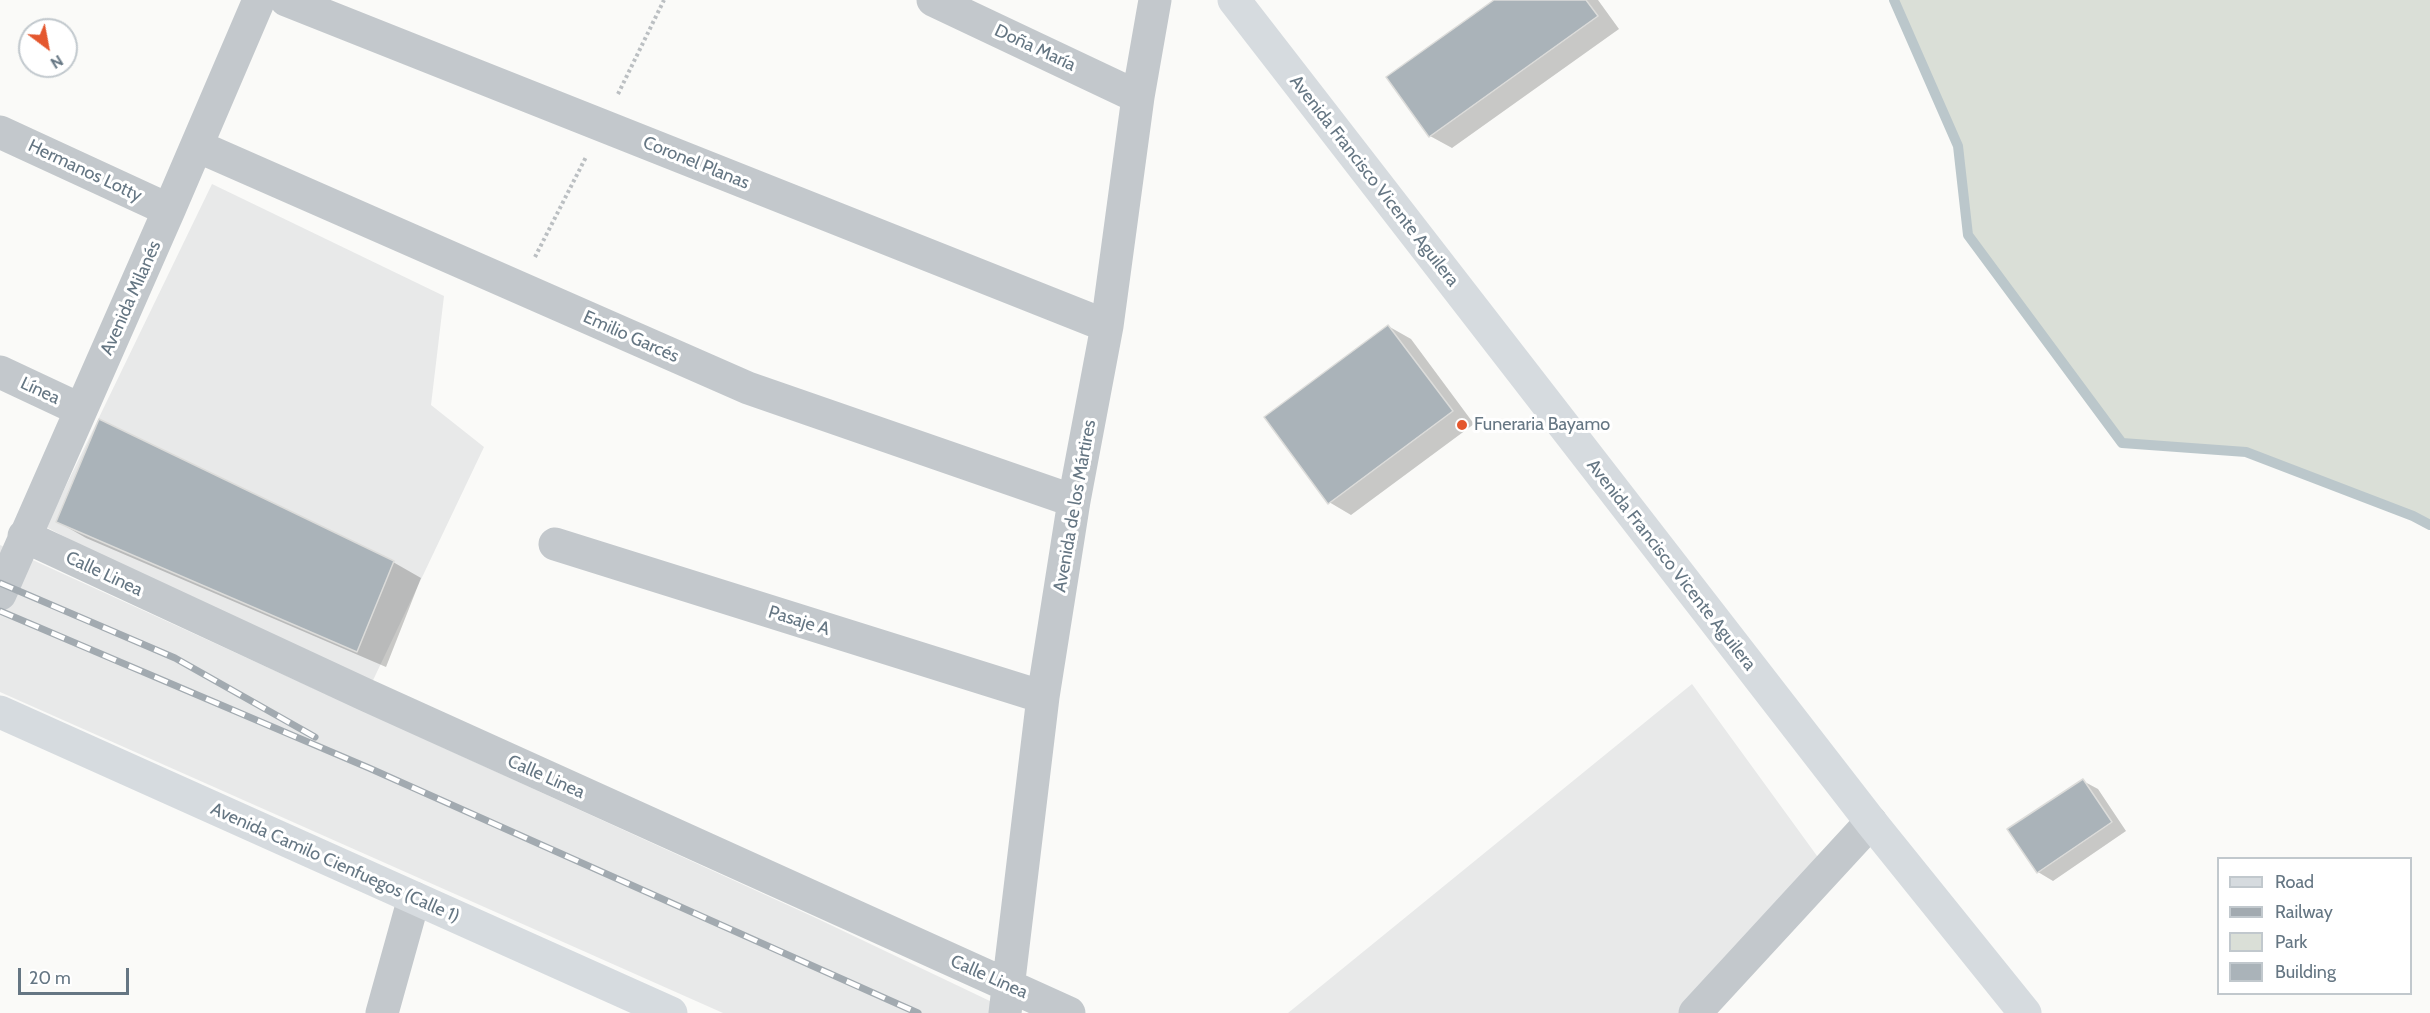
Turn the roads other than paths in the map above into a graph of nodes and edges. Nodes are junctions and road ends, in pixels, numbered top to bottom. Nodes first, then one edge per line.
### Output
1 (259, 0) edge
2 (286, 0) edge
3 (933, 0) edge
4 (1155, 0) edge
5 (1234, 0) edge
6 (1138, 97) junction
7 (0, 132) edge
8 (197, 146) junction
9 (169, 210) junction
10 (1107, 326) junction
11 (0, 372) edge
12 (81, 410) junction
13 (1074, 501) junction
14 (24, 536) junction
15 (555, 544) dead end
16 (0, 594) edge
17 (1043, 697) junction
18 (0, 712) edge
19 (1871, 822) junction
20 (414, 898) junction
21 (1007, 1000) edge
22 (382, 1013) edge
23 (671, 1013) edge
24 (1069, 1013) edge
25 (1695, 1013) edge
26 (2025, 1013) edge

1 - 8 street, Avenida Milanés
2 - 10 street, Coronel Planas
3 - 6 street, Doña María
4 - 6 street, Avenida de los Mártires
5 - 19 main road, Avenida Francisco Vicente Aguilera
6 - 10 street, Avenida de los Mártires
7 - 9 street, Hermanos Lotty
8 - 9 street, Avenida Milanés
8 - 13 street, Emilio Garcés
9 - 12 street, Avenida Milanés
10 - 13 street, Avenida de los Mártires
11 - 12 street, Línea
12 - 14 street, Avenida Milanés
13 - 17 street, Avenida de los Mártires
14 - 16 street, Avenida Milanés
14 - 21 street, Calle Linea
15 - 17 street, Pasaje A
17 - 21 street, Avenida de los Mártires
18 - 20 main road, Avenida Camilo Cienfuegos (Calle 1)
19 - 25 street
19 - 26 main road, Avenida Francisco Vicente Aguilera
20 - 22 street
20 - 23 main road, Avenida Camilo Cienfuegos (Calle 1)
21 - 24 street, Calle Linea

